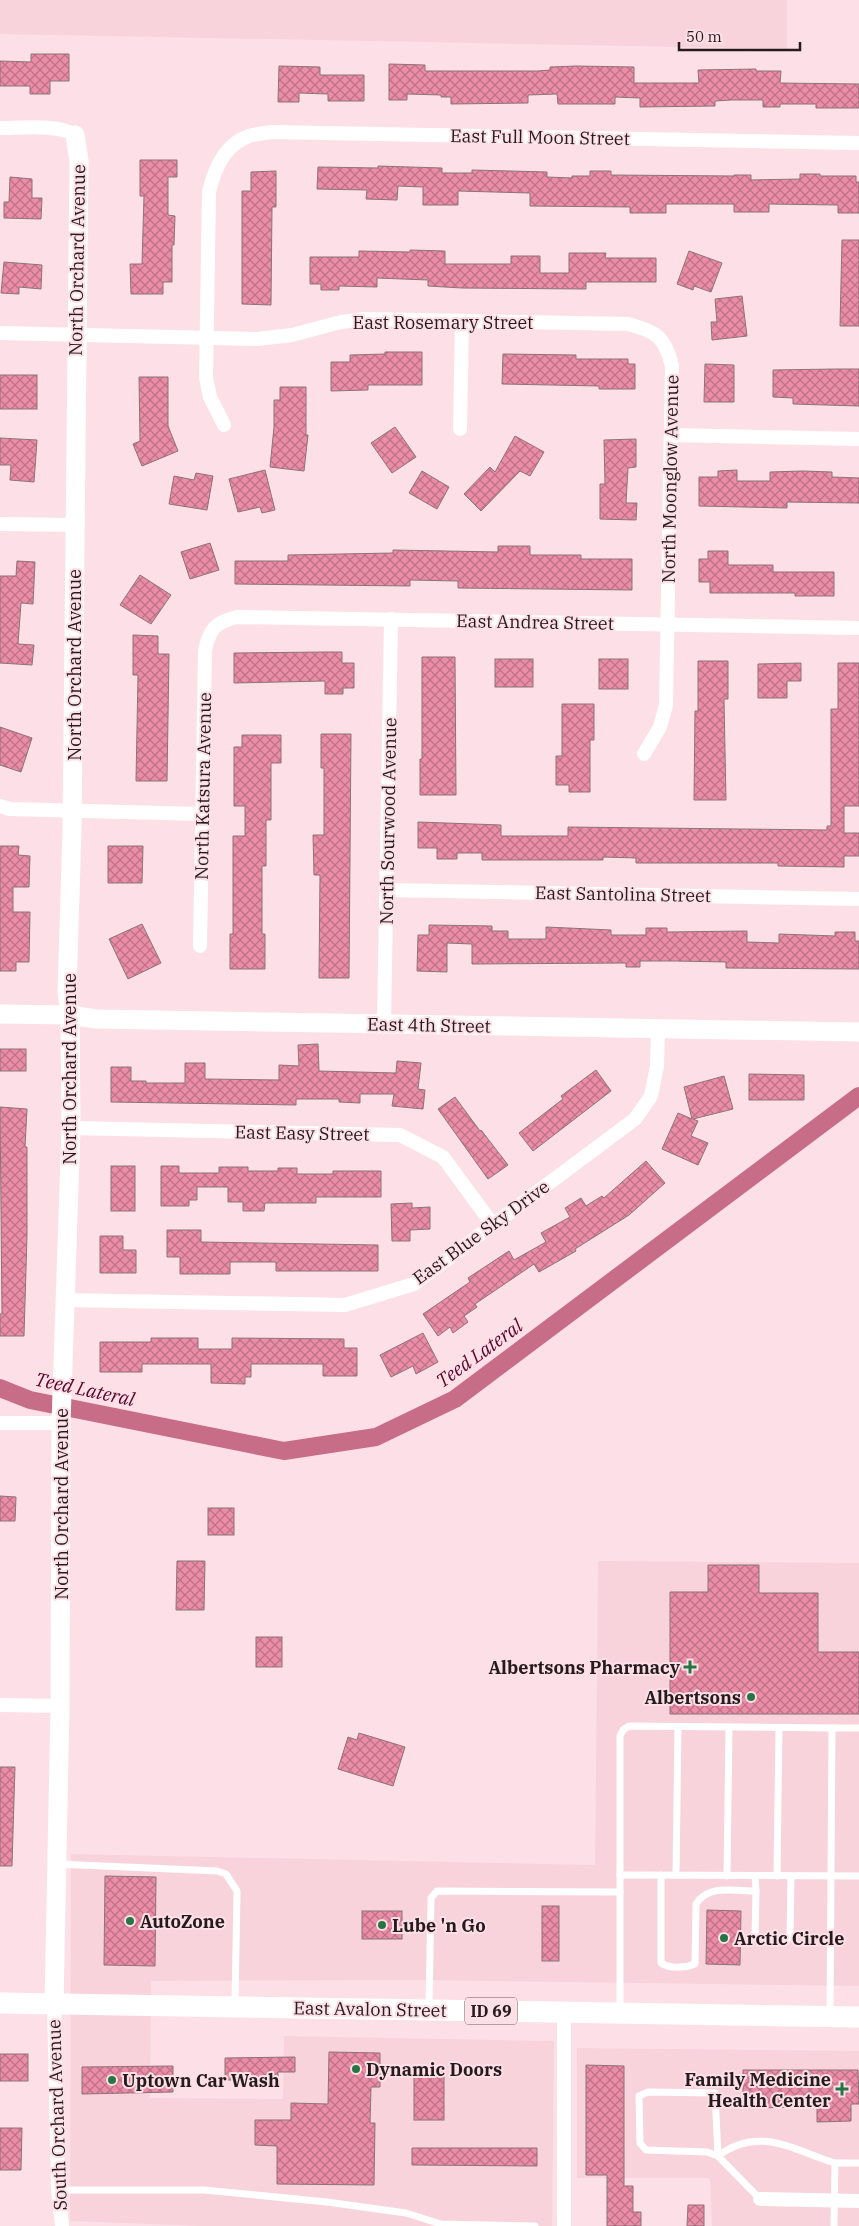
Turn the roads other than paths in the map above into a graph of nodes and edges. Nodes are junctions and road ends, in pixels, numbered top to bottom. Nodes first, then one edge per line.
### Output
1 (0, 128) edge
2 (75, 135) joint
3 (859, 143) edge
4 (462, 321) junction
5 (0, 333) edge
6 (76, 334) junction
7 (660, 336) joint
8 (206, 338) junction
9 (224, 425) dead end
10 (460, 428) dead end
11 (670, 435) junction
12 (859, 439) edge
13 (0, 524) edge
14 (75, 524) junction
15 (391, 619) junction
16 (667, 625) junction
17 (214, 627) joint
18 (859, 628) edge
19 (644, 754) dead end
20 (0, 806) edge
21 (72, 810) junction
22 (202, 814) junction
23 (386, 890) junction
24 (859, 899) edge
25 (200, 946) dead end
26 (0, 1014) edge
27 (70, 1015) junction
28 (384, 1024) junction
29 (658, 1029) junction
30 (859, 1032) edge
31 (71, 1128) junction
32 (493, 1225) junction
33 (65, 1300) junction
34 (61, 1414) junction
35 (0, 1422) edge
36 (0, 1705) edge
37 (60, 1706) junction
38 (678, 1727) junction
39 (729, 1727) junction
40 (779, 1728) junction
41 (832, 1728) junction
42 (859, 1728) edge
43 (56, 1864) junction
44 (620, 1875) junction
45 (661, 1875) junction
46 (676, 1875) junction
47 (728, 1876) junction
48 (755, 1876) junction
49 (777, 1876) junction
50 (791, 1876) junction
51 (831, 1876) junction
52 (859, 1876) edge
53 (756, 1891) junction
54 (620, 1892) junction
55 (0, 2003) edge
56 (54, 2004) junction
57 (235, 2007) junction
58 (429, 2010) junction
59 (564, 2012) junction
60 (620, 2013) junction
61 (830, 2016) junction
62 (859, 2017) edge
63 (718, 2156) junction
64 (835, 2163) junction
65 (859, 2163) edge
66 (58, 2190) junction
67 (760, 2200) joint
68 (834, 2201) junction
69 (859, 2201) edge
70 (62, 2226) edge
71 (535, 2226) edge
72 (564, 2226) edge
73 (834, 2226) edge

1 - 2 street
2 - 6 street, North Orchard Avenue
3 - 8 street, East Full Moon Street
4 - 7 street, East Rosemary Street
4 - 8 street, East Rosemary Street
4 - 10 street
5 - 6 street, East Rosemary Street
6 - 8 street, East Rosemary Street
6 - 14 street, North Orchard Avenue
7 - 11 street, North Moonglow Avenue
8 - 9 street
11 - 12 street
11 - 16 street, North Moonglow Avenue
13 - 14 street
14 - 21 street, North Orchard Avenue
15 - 16 street, East Andrea Street
15 - 17 street, East Andrea Street
15 - 23 street, North Sourwood Avenue
16 - 18 street, East Andrea Street
16 - 19 street, North Moonglow Avenue
17 - 22 street, North Katsura Avenue
20 - 21 street
21 - 22 street
21 - 27 street, North Orchard Avenue
22 - 25 street, North Katsura Avenue
23 - 24 street, East Santolina Street
23 - 28 street, North Sourwood Avenue
26 - 27 street, East 4th Street
27 - 28 street, East 4th Street
27 - 31 street, North Orchard Avenue
28 - 29 street, East 4th Street
29 - 30 street, East 4th Street
29 - 32 street, East Blue Sky Drive
31 - 32 street, East Easy Street
31 - 33 street, North Orchard Avenue
32 - 33 street, East Blue Sky Drive
33 - 34 street, North Orchard Avenue
34 - 35 street
34 - 37 street, North Orchard Avenue
36 - 37 street
37 - 43 street, North Orchard Avenue
38 - 39 lane
38 - 44 lane
38 - 46 lane
39 - 40 lane
39 - 47 lane
40 - 41 lane
40 - 49 lane
41 - 42 lane
41 - 51 lane
43 - 56 street, North Orchard Avenue
43 - 57 lane
44 - 45 lane
44 - 54 lane
45 - 46 lane
45 - 53 lane
46 - 47 lane
47 - 48 lane
48 - 49 lane
48 - 53 lane
49 - 50 lane
50 - 51 lane
50 - 53 lane
51 - 52 lane
51 - 61 lane
54 - 58 lane
54 - 60 lane
55 - 56 main road, East Avalon Street
56 - 57 main road, East Avalon Street / ID 69
56 - 66 street, South Orchard Avenue
57 - 58 main road, East Avalon Street / ID 69
58 - 59 main road, East Avalon Street / ID 69
59 - 60 main road, East Avalon Street / ID 69
59 - 72 street
60 - 61 main road, East Avalon Street / ID 69
61 - 62 main road, East Avalon Street / ID 69
63 - 63 lane
63 - 64 lane
63 - 67 lane
64 - 65 lane
64 - 68 lane
66 - 70 street, South Orchard Avenue
66 - 71 lane
67 - 68 street
68 - 69 street
68 - 73 lane

